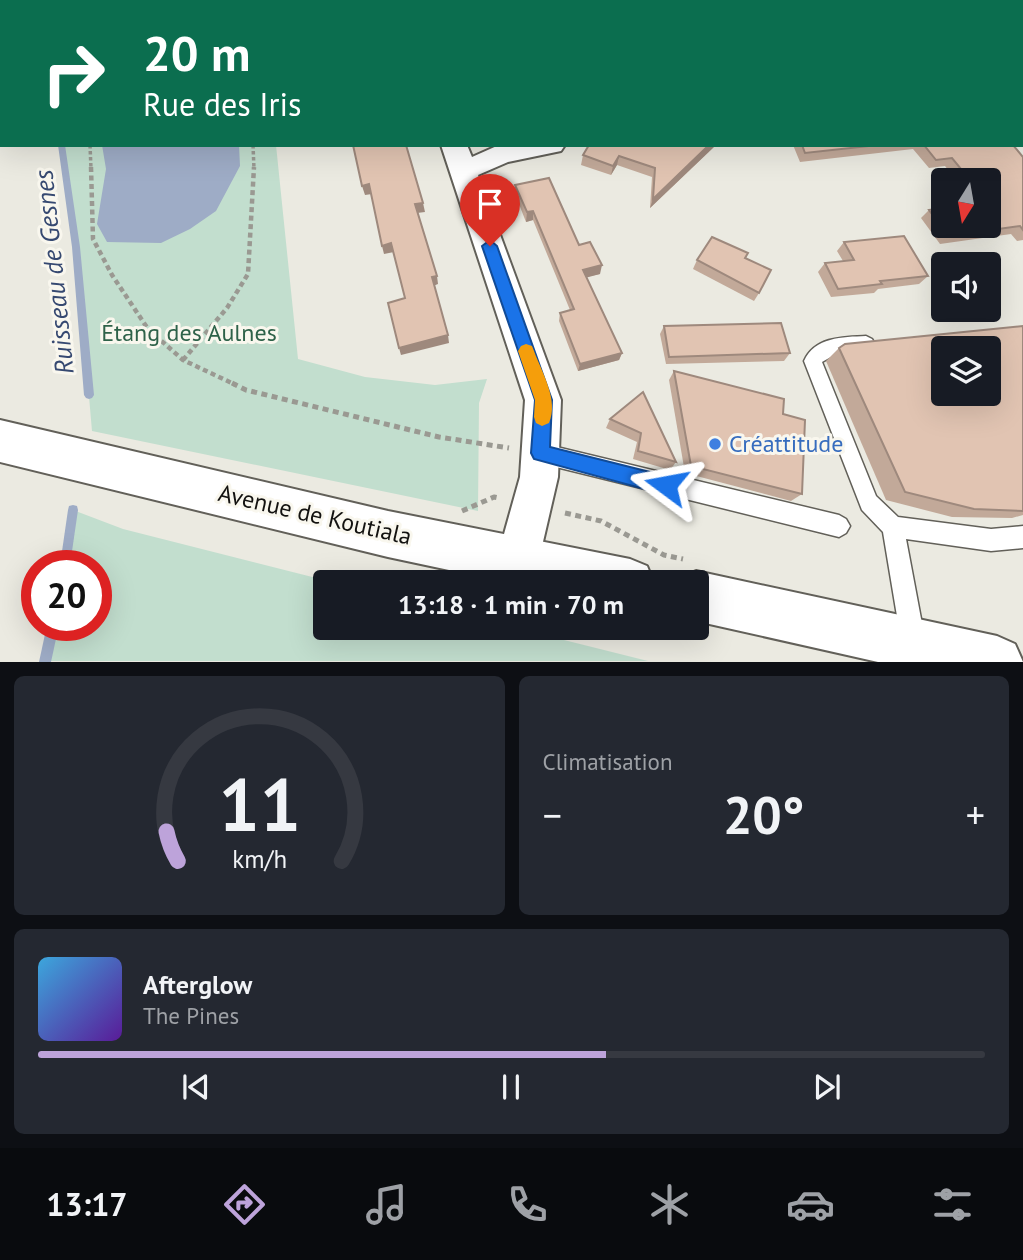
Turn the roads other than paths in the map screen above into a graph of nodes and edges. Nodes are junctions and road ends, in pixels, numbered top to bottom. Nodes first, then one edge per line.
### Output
1 (551, 147) edge
2 (503, 150) edge
3 (458, 157) edge
4 (880, 342) edge
5 (0, 441) edge
6 (540, 453) junction
7 (839, 526) dead end
8 (894, 527) junction
9 (1023, 537) edge
10 (518, 559) junction
11 (570, 570) edge
12 (709, 599) edge
13 (914, 643) junction
14 (997, 662) edge

1 - 2 street
2 - 3 street
3 - 6 street
4 - 8 lane
5 - 10 main road, Avenue de Koutiala
6 - 7 lane
6 - 10 street
8 - 9 lane
8 - 13 lane
10 - 11 main road, Avenue de Koutiala
12 - 13 main road
13 - 14 main road

